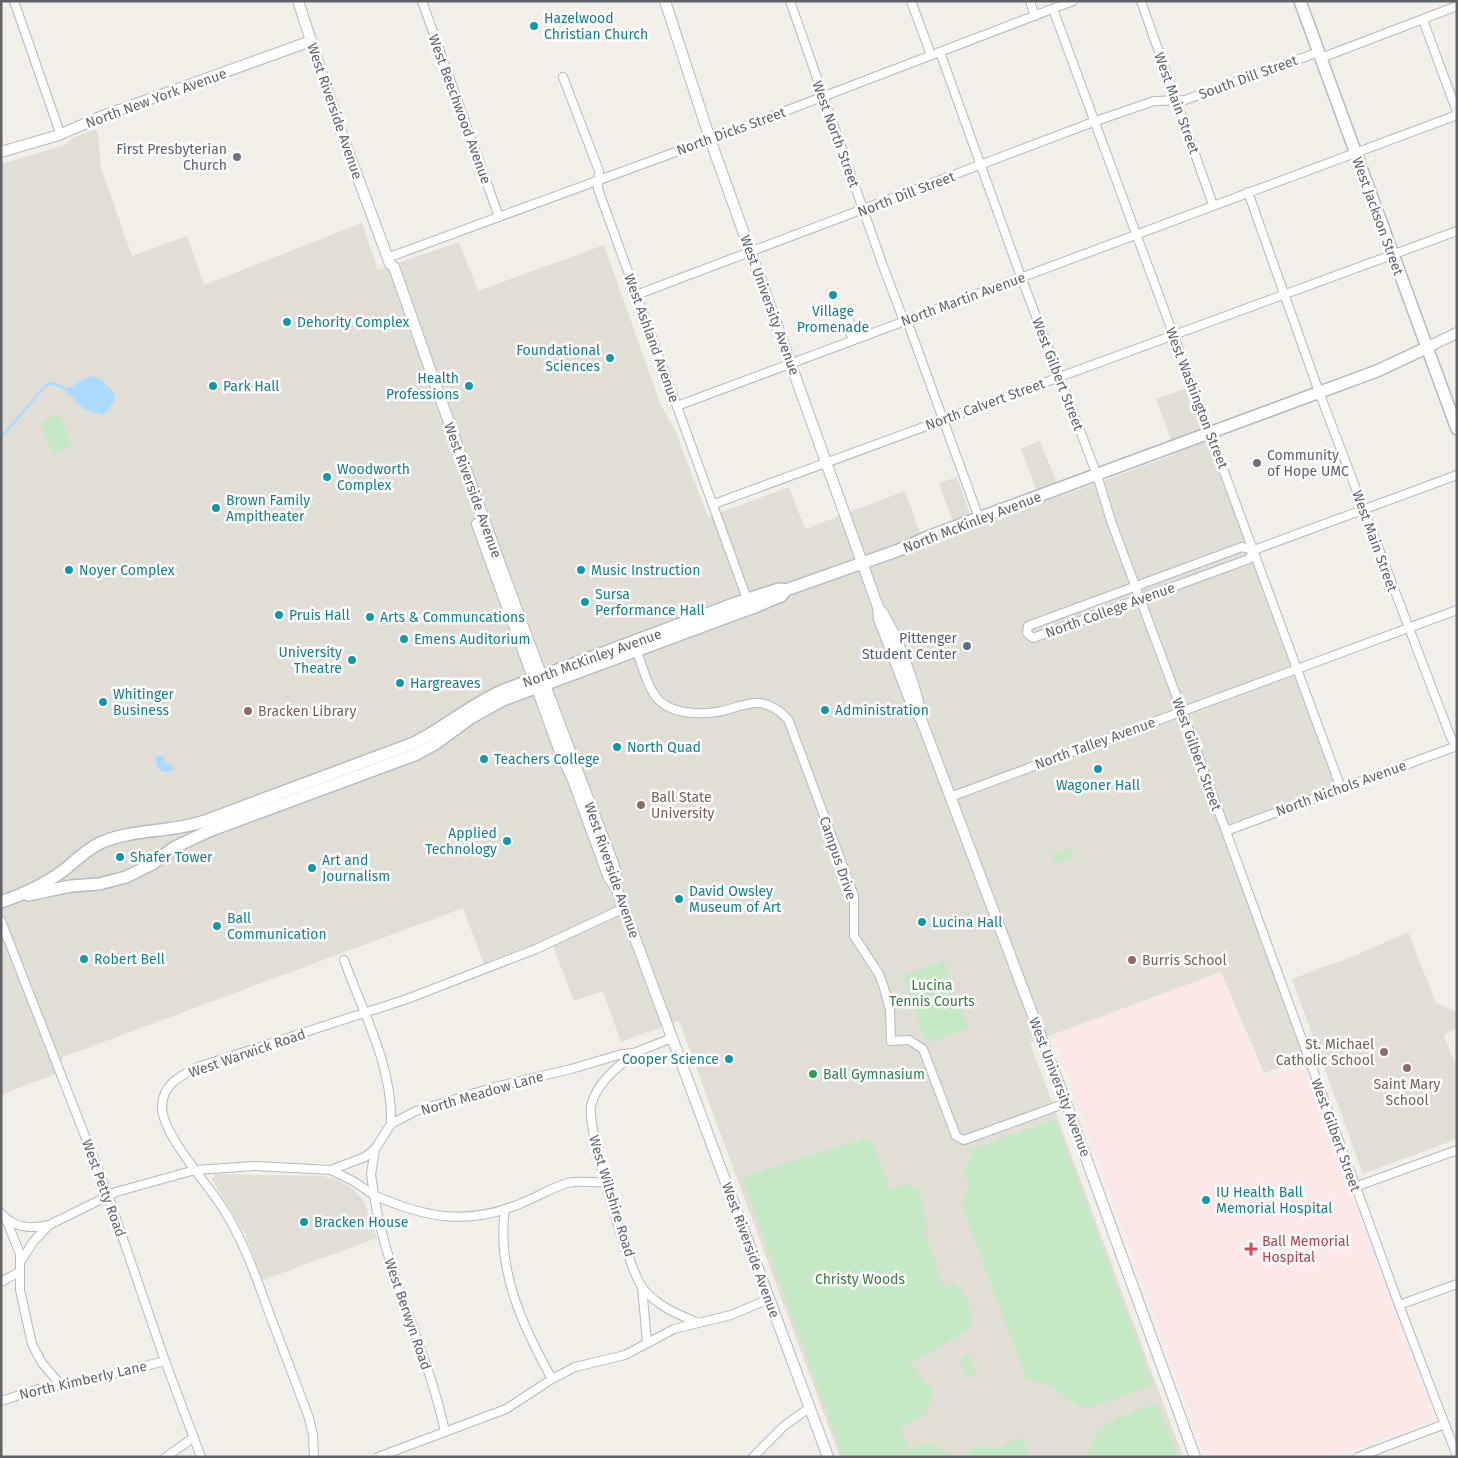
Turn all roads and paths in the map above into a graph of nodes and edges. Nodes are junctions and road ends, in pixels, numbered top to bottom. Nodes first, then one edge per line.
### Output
1 (14, 1) edge
2 (298, 1) edge
3 (422, 1) edge
4 (665, 1) edge
5 (790, 1) edge
6 (912, 1) edge
7 (1030, 1) edge
8 (1073, 1) edge
9 (1141, 1) edge
10 (1300, 1) edge
11 (1457, 6) edge
12 (1053, 9) junction
13 (1034, 16) junction
14 (1423, 20) junction
15 (311, 41) junction
16 (940, 52) junction
17 (931, 55) junction
18 (1320, 55) junction
19 (563, 76) dead end
20 (822, 97) junction
21 (1176, 101) junction
22 (1457, 113) edge
23 (1096, 121) junction
24 (60, 134) junction
25 (710, 139) junction
26 (1, 152) edge
27 (1354, 152) junction
28 (982, 166) junction
29 (598, 181) junction
30 (1248, 192) junction
31 (1214, 205) junction
32 (864, 210) junction
33 (499, 217) junction
34 (1457, 231) edge
35 (1137, 234) junction
36 (752, 252) junction
37 (1392, 255) junction
38 (388, 261) junction
39 (1021, 277) junction
40 (1284, 294) junction
41 (636, 295) junction
42 (904, 320) junction
43 (1457, 333) edge
44 (1174, 336) junction
45 (1426, 348) junction
46 (791, 363) junction
47 (1058, 377) junction
48 (1319, 392) junction
49 (677, 406) junction
50 (943, 420) junction
51 (1457, 429) edge
52 (1210, 432) junction
53 (827, 462) junction
54 (1097, 474) junction
55 (1457, 475) edge
56 (714, 504) junction
57 (1364, 510) junction
58 (979, 518) junction
59 (1254, 550) junction
60 (862, 564) junction
61 (1135, 587) junction
62 (786, 590) junction
63 (747, 599) junction
64 (1140, 599) junction
65 (1457, 610) edge
66 (1408, 628) junction
67 (636, 647) junction
68 (1298, 669) junction
69 (537, 684) junction
70 (1182, 711) junction
71 (1457, 746) edge
72 (1341, 788) junction
73 (950, 797) junction
74 (1226, 831) junction
75 (19, 895) junction
76 (1, 902) edge
77 (624, 908) junction
78 (1, 920) edge
79 (344, 960) dead end
80 (364, 1014) junction
81 (672, 1038) junction
82 (634, 1053) junction
83 (1066, 1103) junction
84 (391, 1124) junction
85 (375, 1149) junction
86 (1457, 1150) edge
87 (195, 1170) junction
88 (331, 1170) junction
89 (606, 1182) junction
90 (1355, 1187) junction
91 (108, 1195) junction
92 (374, 1195) junction
93 (505, 1209) junction
94 (4, 1216) edge
95 (48, 1225) junction
96 (21, 1261) junction
97 (19, 1272) junction
98 (1, 1282) edge
99 (1457, 1284) edge
100 (642, 1287) junction
101 (769, 1299) junction
102 (1398, 1305) junction
103 (696, 1322) junction
104 (648, 1342) junction
105 (165, 1361) junction
106 (552, 1379) junction
107 (60, 1384) junction
108 (1, 1401) edge
109 (809, 1408) junction
110 (1445, 1424) junction
111 (445, 1432) junction
112 (194, 1437) junction
113 (1457, 1456) edge
114 (166, 1457) edge
115 (201, 1457) edge
116 (314, 1457) edge
117 (378, 1457) edge
118 (753, 1457) edge
119 (828, 1457) edge
120 (1196, 1457) edge
121 (1358, 1457) edge

1 - 24 street
2 - 15 street, West Riverside Avenue
3 - 33 street, West Beechwood Avenue
4 - 25 street, West University Avenue
5 - 20 street, West North Street
6 - 17 street
7 - 13 street
8 - 12 street, North Dicks Street
9 - 21 street, West Main Street
10 - 18 main road, West Jackson Street
11 - 14 street, South Dill Street
12 - 13 street, North Dicks Street
12 - 23 street, West Washington Street
13 - 16 street, North Dicks Street
14 - 18 street, South Dill Street
14 - 22 street
15 - 24 street, North New York Avenue
15 - 38 street, West Riverside Avenue
16 - 17 street, North Dicks Street
16 - 28 street, West Gilbert Street
17 - 20 street, North Dicks Street
18 - 21 street, South Dill Street
18 - 27 main road, West Jackson Street
19 - 29 street, West Ashland Avenue
20 - 25 street, North Dicks Street
20 - 32 street, West North Street
21 - 23 street, North Dill Street
21 - 31 street, West Main Street
22 - 27 street, North Martin Avenue
23 - 28 street, North Dill Street
23 - 35 street, West Washington Street
24 - 26 street, North New York Avenue
25 - 29 street, North Dicks Street
25 - 36 street, West University Avenue
27 - 30 street, North Martin Avenue
27 - 37 main road, West Jackson Street
28 - 32 street, North Dill Street
28 - 39 street, West Gilbert Street
29 - 33 street, North Dicks Street
29 - 41 street, West Ashland Avenue
30 - 31 street, North Martin Avenue
30 - 40 street, West Main Street
31 - 35 street, North Martin Avenue
32 - 36 street, North Dill Street
32 - 42 street, West North Street
33 - 38 street, North Dicks Street
34 - 37 street, North Calvert Street
35 - 39 street, North Martin Avenue
35 - 44 street, West Washington Street
36 - 41 street, North Dill Street
36 - 46 street, West University Avenue
37 - 40 street, North Calvert Street
37 - 45 main road, West Jackson Street
38 - 69 street, West Riverside Avenue
39 - 42 street, North Martin Avenue
39 - 47 street, West Gilbert Street
40 - 44 street, North Calvert Street
40 - 48 street, West Main Street
41 - 49 street, West Ashland Avenue
42 - 46 street, North Martin Avenue
42 - 50 street, West North Street
43 - 45 street
44 - 47 street, North Calvert Street
44 - 52 street, West Washington Street
45 - 48 main road, North McKinley Avenue
45 - 51 main road, West Jackson Street
46 - 49 street, North Martin Avenue
46 - 53 street, West University Avenue
47 - 50 street, North Calvert Street
47 - 54 street, West Gilbert Street
48 - 52 main road, North McKinley Avenue
48 - 57 street, West Main Street
49 - 56 street, West Ashland Avenue
50 - 53 street, North Calvert Street
50 - 58 street, West North Street
52 - 54 main road, North McKinley Avenue
52 - 59 street, West Washington Street
53 - 56 street, North Calvert Street
53 - 60 street, West University Avenue
54 - 58 main road, North McKinley Avenue
54 - 61 street, West Gilbert Street
55 - 57 street, North College Avenue
56 - 63 street, West Ashland Avenue
57 - 59 street, North College Avenue
57 - 66 street, West Main Street
58 - 60 main road, North McKinley Avenue
59 - 61 street, North College Avenue
59 - 64 street, North College Avenue
59 - 68 street, West Washington Street
60 - 62 main road, North McKinley Avenue
60 - 73 street, West University Avenue
61 - 64 street, West Gilbert Street
61 - 64 street, North College Avenue
62 - 63 main road, North McKinley Avenue
62 - 67 main road
63 - 67 main road, North McKinley Avenue
64 - 70 street, West Gilbert Street
65 - 66 street, North Talley Avenue
66 - 68 street, North Talley Avenue
66 - 71 street, West Main Street
67 - 69 main road, North McKinley Avenue
67 - 83 street, Campus Drive
68 - 70 street, North Talley Avenue
68 - 72 street, West Washington Street
69 - 75 main road, North McKinley Avenue
69 - 75 main road, North McKinley Avenue
69 - 77 street, West Riverside Avenue
70 - 73 street, North Talley Avenue
70 - 74 street, West Gilbert Street
71 - 72 street, North Nichols Avenue
72 - 74 street, North Nichols Avenue
73 - 83 street, West University Avenue
74 - 90 street, West Gilbert Street
75 - 76 main road, North McKinley Avenue
77 - 80 street, West Warwick Road
77 - 81 street, West Riverside Avenue
78 - 91 street, West Petty Road
79 - 80 street
80 - 84 street
80 - 87 street, West Warwick Road
81 - 82 street, North Meadow Lane
81 - 101 street, West Riverside Avenue
82 - 84 street, North Meadow Lane
82 - 89 street, West Wiltshire Road
83 - 120 street, West University Avenue
84 - 85 street, North Meadow Lane
85 - 88 street, North Meadow Lane
85 - 92 street, West Berwyn Road
86 - 90 street
87 - 88 street, North Meadow Lane
87 - 91 street, North Meadow Lane
87 - 116 street, West Warwick Road
88 - 92 street
89 - 93 street
89 - 100 street, West Wiltshire Road
90 - 102 street, West Gilbert Street
91 - 95 street, North Meadow Lane
91 - 105 street, West Petty Road
92 - 93 street
92 - 111 street, West Berwyn Road
93 - 106 street
94 - 95 street
94 - 96 street
95 - 96 street
96 - 97 street
97 - 98 street
97 - 107 street
99 - 102 street
100 - 103 street, West Wiltshire Road
100 - 104 street
101 - 103 street
101 - 109 street, West Riverside Avenue
102 - 110 street, West Gilbert Street
103 - 104 street
104 - 106 street
105 - 107 street, North Kimberly Lane
105 - 112 street, West Petty Road
106 - 111 street
107 - 108 street, North Kimberly Lane
109 - 118 street
109 - 119 street, West Riverside Avenue
110 - 113 street, West Gilbert Street
110 - 121 street
111 - 117 street
112 - 114 street
112 - 115 street, West Petty Road

